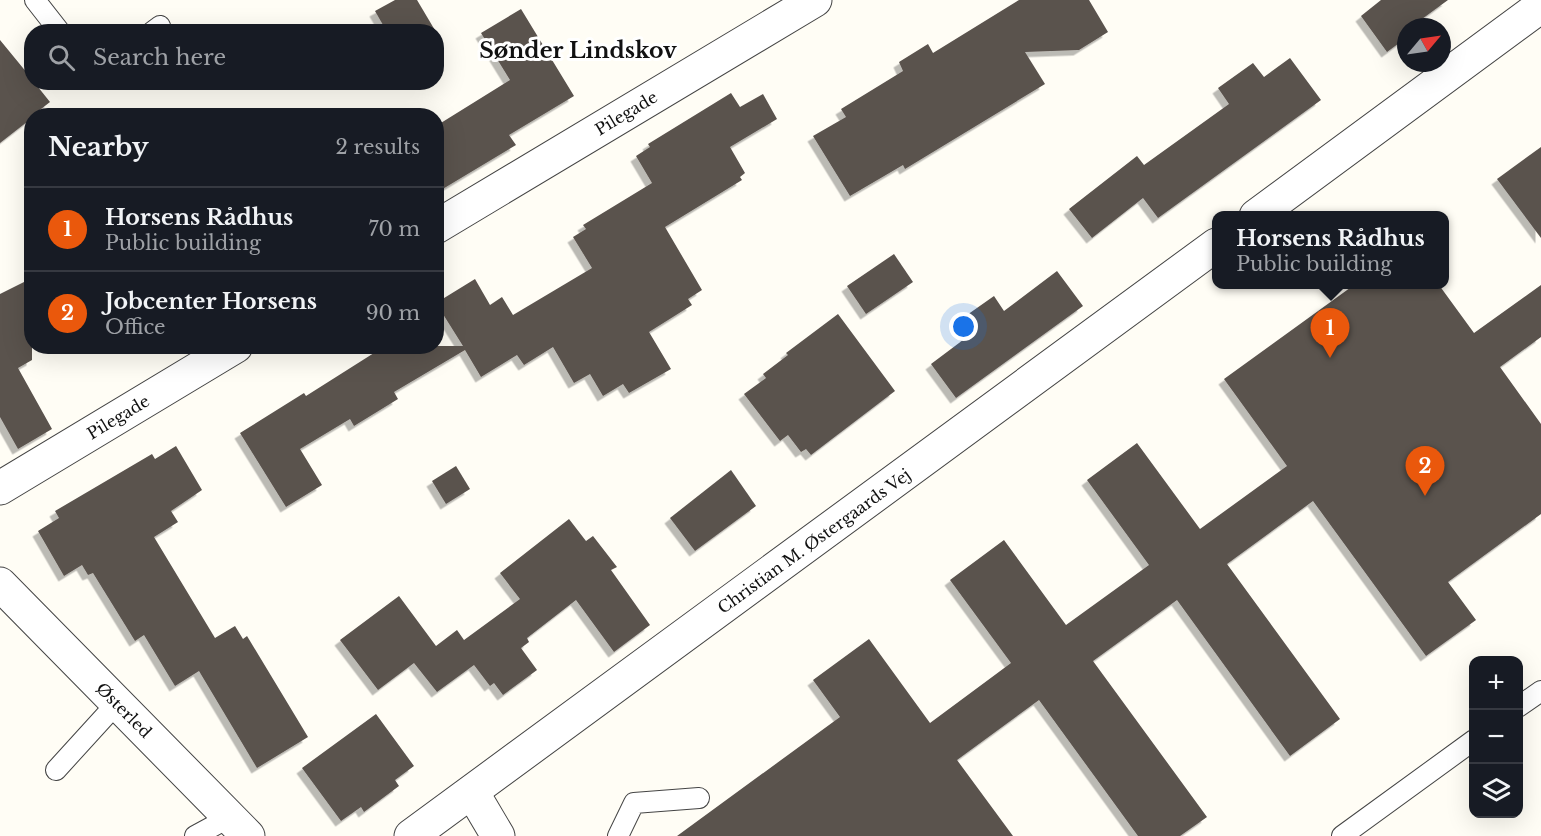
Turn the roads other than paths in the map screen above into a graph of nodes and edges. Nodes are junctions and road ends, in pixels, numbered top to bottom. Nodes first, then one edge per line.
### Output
1 (35, 0) edge
2 (815, 0) edge
3 (1541, 6) edge
4 (54, 24) edge
5 (1263, 211) edge
6 (444, 222) edge
7 (1212, 248) edge
8 (223, 354) edge
9 (0, 488) edge
10 (0, 584) edge
11 (1541, 691) edge
12 (117, 703) junction
13 (1523, 704) edge
14 (1469, 743) edge
15 (56, 770) dead end
16 (472, 792) junction
17 (699, 798) dead end
18 (239, 826) edge
19 (195, 836) edge
20 (411, 836) edge
21 (498, 836) edge
22 (618, 836) edge
23 (1342, 836) edge

1 - 4 lane
2 - 6 street, Pilegade
3 - 5 street
7 - 16 street, Christian M. Østergaards Vej
8 - 9 street, Pilegade
10 - 12 street, Østerled
11 - 13 lane
12 - 15 lane
12 - 18 street, Østerled
14 - 23 lane
16 - 20 street, Christian M. Østergaards Vej
16 - 21 street
17 - 22 lane
18 - 19 lane

